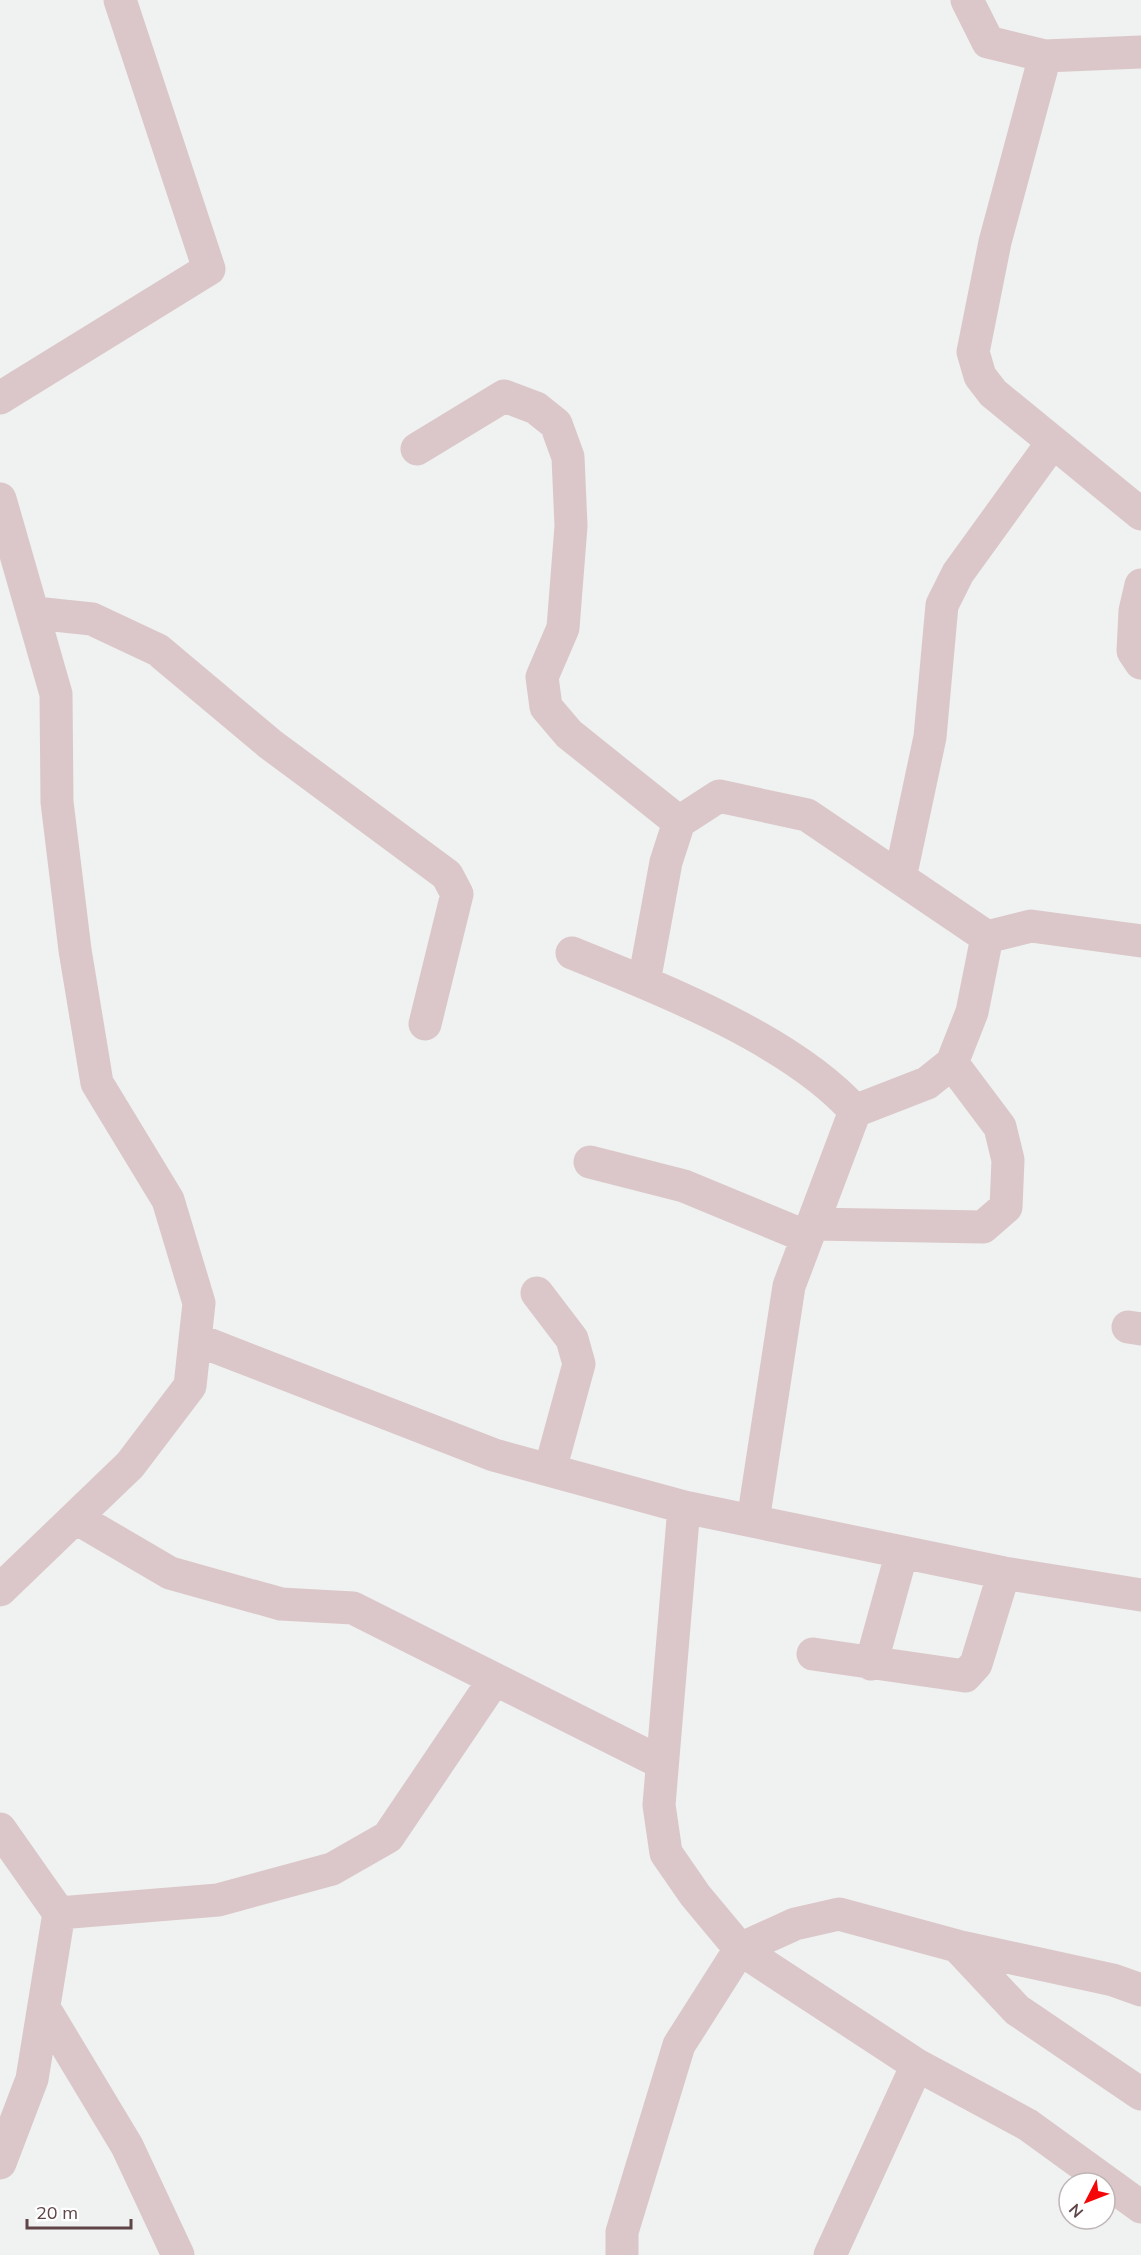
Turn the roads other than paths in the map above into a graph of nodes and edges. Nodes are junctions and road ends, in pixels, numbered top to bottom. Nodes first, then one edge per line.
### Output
1 (120, 0) edge
2 (967, 0) edge
3 (1141, 52) edge
4 (1045, 56) junction
5 (0, 398) edge
6 (1052, 443) junction
7 (417, 449) dead end
8 (0, 500) edge
9 (1141, 514) edge
10 (1141, 585) edge
11 (35, 613) junction
12 (1141, 663) edge
13 (679, 822) junction
14 (900, 878) junction
15 (987, 937) junction
16 (1141, 940) edge
17 (572, 953) dead end
18 (644, 982) junction
19 (425, 1024) dead end
20 (952, 1063) junction
21 (855, 1111) junction
22 (590, 1162) dead end
23 (810, 1230) junction
24 (537, 1293) dead end
25 (195, 1339) junction
26 (550, 1470) junction
27 (684, 1507) junction
28 (76, 1518) junction
29 (753, 1521) junction
30 (902, 1552) junction
31 (1004, 1573) junction
32 (0, 1590) edge
33 (1141, 1595) edge
34 (813, 1654) dead end
35 (872, 1664) junction
36 (494, 1680) junction
37 (662, 1763) junction
38 (0, 1829) edge
39 (59, 1913) junction
40 (957, 1946) junction
41 (740, 1949) junction
42 (1141, 1990) edge
43 (44, 2008) junction
44 (917, 2065) junction
45 (1141, 2094) edge
46 (0, 2163) edge
47 (1141, 2207) edge
48 (178, 2255) edge
49 (622, 2255) edge
50 (830, 2255) edge

1 - 5 street
2 - 4 street
3 - 4 street
4 - 6 street
6 - 9 street
6 - 14 street
7 - 13 street
8 - 11 street
10 - 12 street
11 - 19 street
11 - 25 street
13 - 14 street
13 - 18 street
14 - 15 street
15 - 16 street
15 - 20 street
17 - 18 street
18 - 21 street
20 - 21 street
20 - 23 street
21 - 23 street
22 - 23 street
23 - 29 street
24 - 26 street
25 - 26 street
25 - 28 street
26 - 27 street
27 - 29 street
27 - 37 street
28 - 32 street
28 - 36 street
29 - 30 street
30 - 31 street
30 - 35 street
31 - 33 street
31 - 35 street
34 - 35 street
36 - 37 street
36 - 39 street
37 - 41 street
38 - 39 street
39 - 43 street
40 - 41 street
40 - 42 street
40 - 45 street
41 - 44 street
41 - 49 street
43 - 46 street
43 - 48 street
44 - 47 street
44 - 50 street

